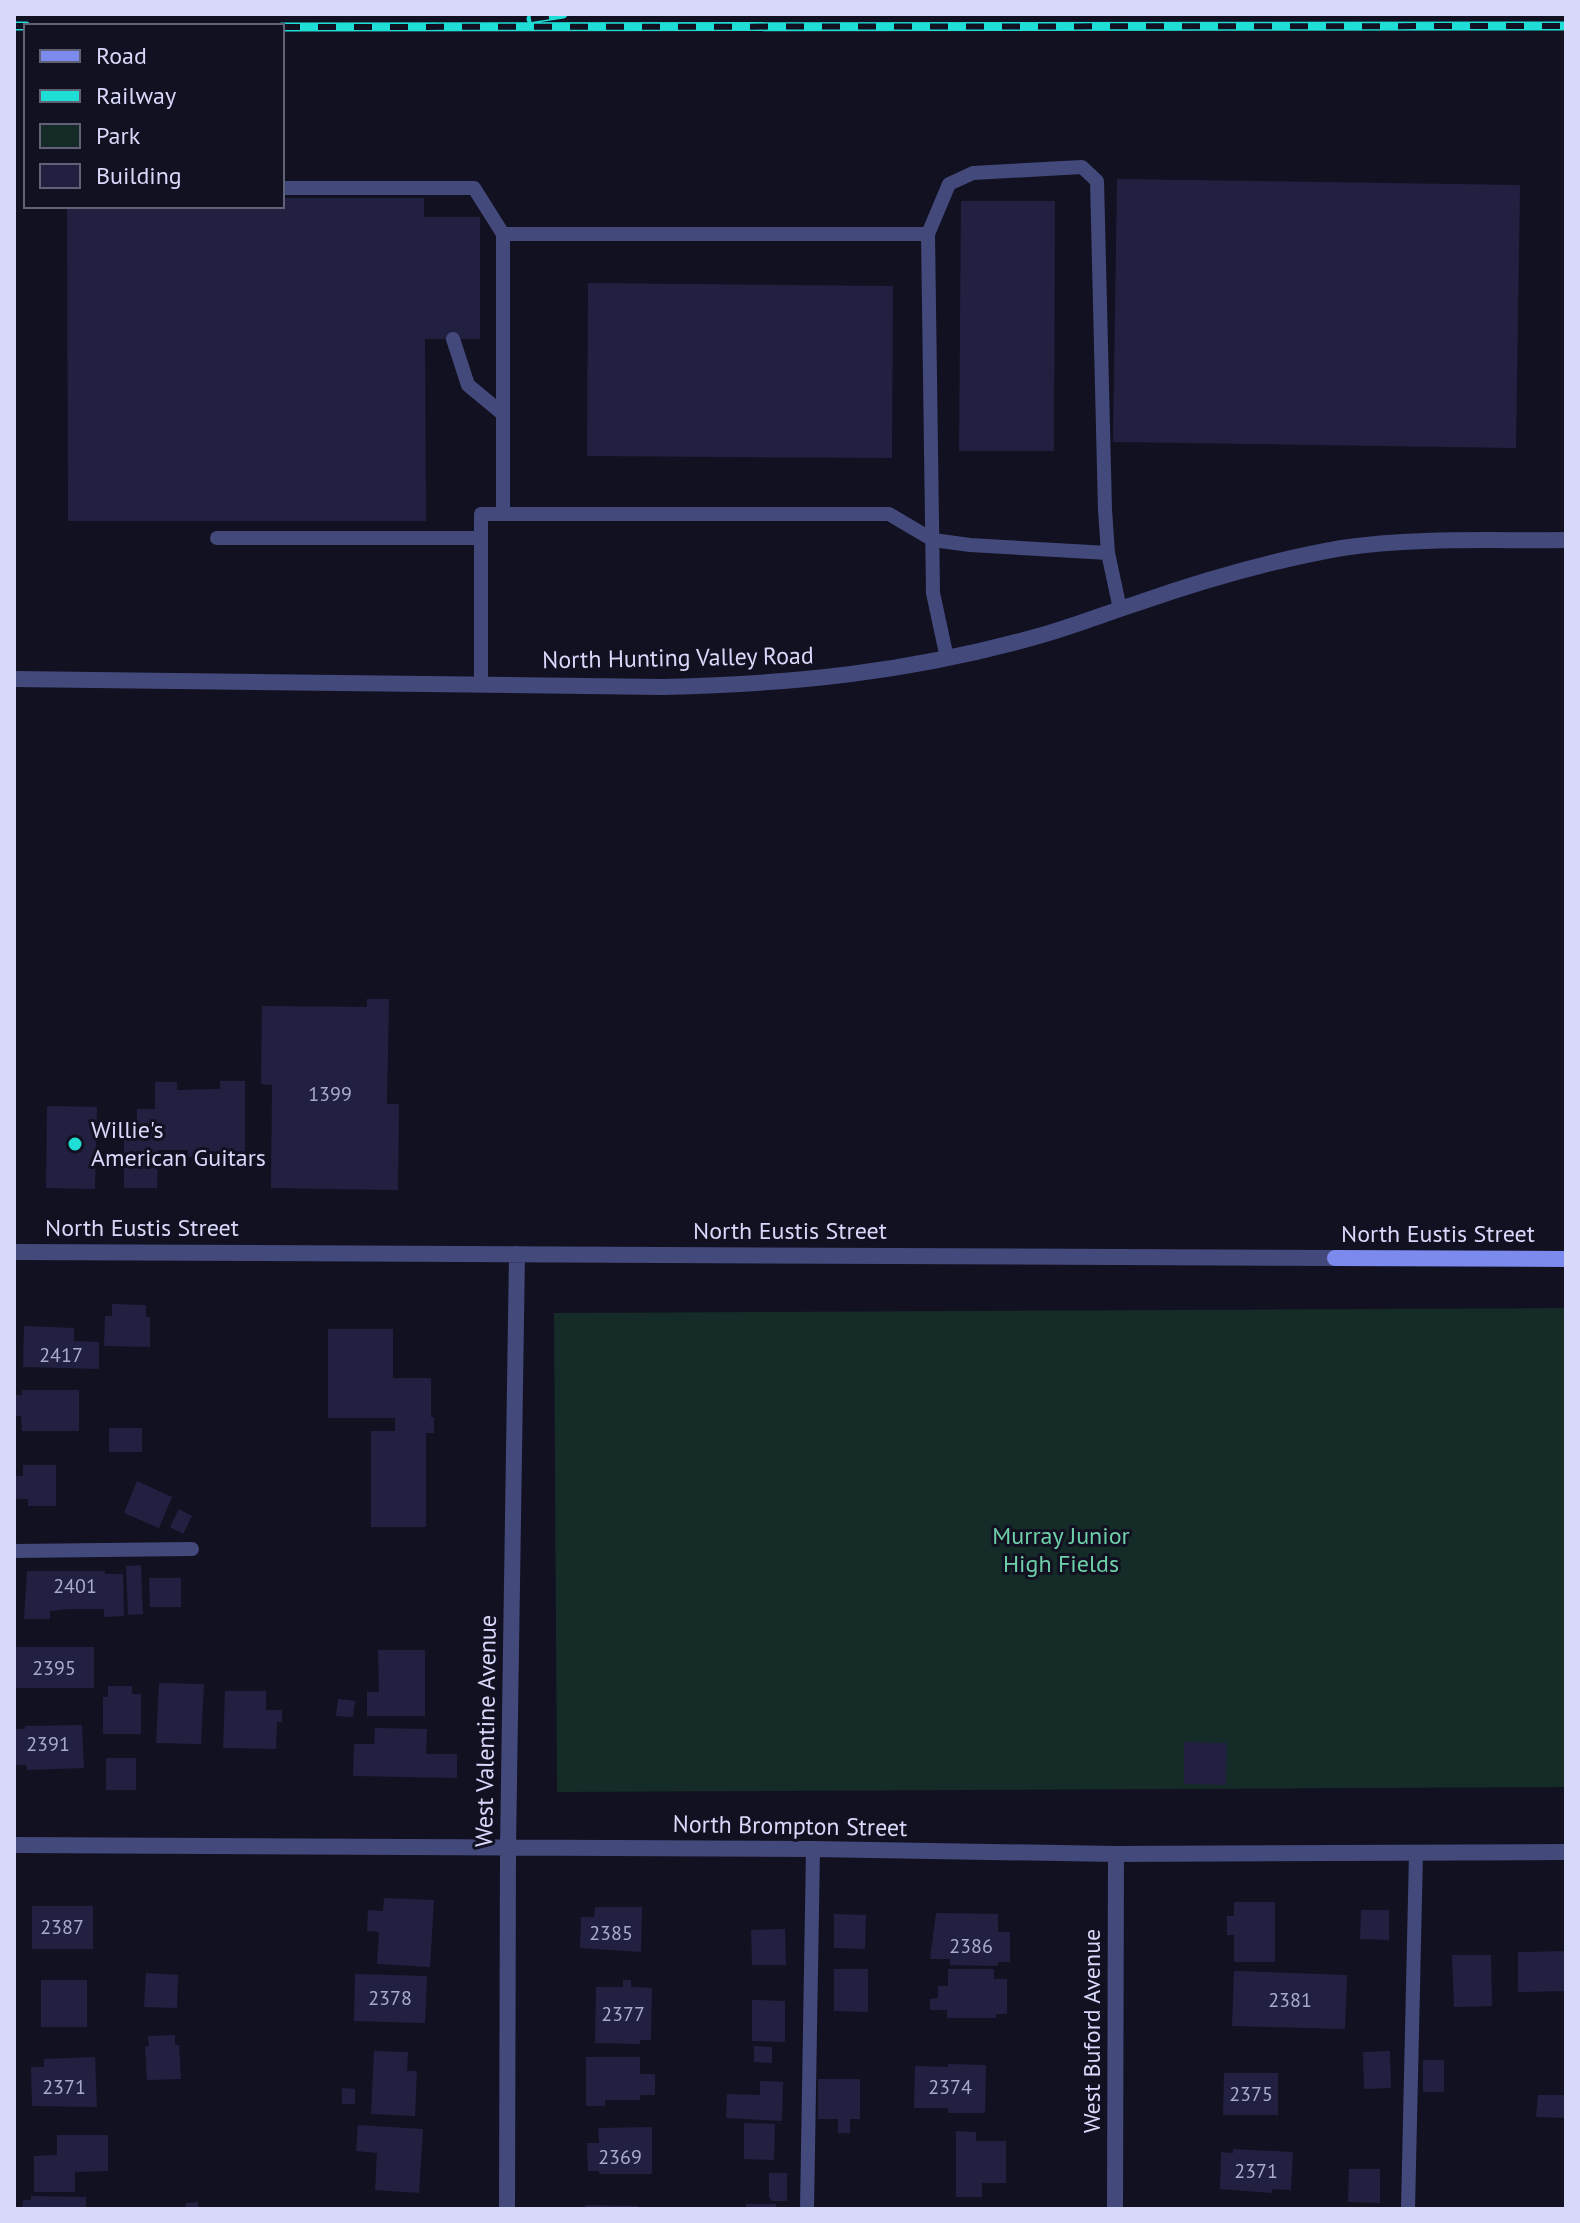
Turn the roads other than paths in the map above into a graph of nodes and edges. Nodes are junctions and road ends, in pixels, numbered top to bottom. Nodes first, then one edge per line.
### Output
1 (284, 188) edge
2 (503, 234) junction
3 (928, 234) junction
4 (453, 339) dead end
5 (503, 414) junction
6 (503, 514) junction
7 (217, 538) dead end
8 (481, 538) junction
9 (933, 540) junction
10 (1566, 540) edge
11 (1108, 553) junction
12 (1120, 609) junction
13 (947, 658) junction
14 (14, 679) edge
15 (481, 685) junction
16 (14, 1252) edge
17 (517, 1254) junction
18 (1335, 1258) joint
19 (1566, 1259) edge
20 (192, 1549) dead end
21 (14, 1551) edge
22 (14, 1845) edge
23 (508, 1848) junction
24 (813, 1849) junction
25 (1566, 1852) edge
26 (1416, 1853) junction
27 (1116, 1854) junction
28 (507, 2209) edge
29 (807, 2209) edge
30 (1115, 2209) edge
31 (1408, 2209) edge

1 - 2 lane
2 - 3 lane
2 - 5 lane
3 - 9 lane
3 - 11 lane
4 - 5 lane
5 - 6 lane
6 - 8 lane
6 - 9 lane
7 - 8 lane
8 - 15 lane
9 - 11 lane
9 - 13 lane
10 - 12 street, North Hunting Valley Road
11 - 12 lane
12 - 13 street, North Hunting Valley Road
13 - 15 street, North Hunting Valley Road
14 - 15 street, North Hunting Valley Road
16 - 17 street, North Eustis Street
17 - 18 street, North Eustis Street
17 - 23 street, West Valentine Avenue
18 - 19 main road, North Eustis Street
20 - 21 lane
22 - 23 street, North Brompton Street
23 - 24 street, North Brompton Street
23 - 28 street, West Valentine Avenue
24 - 27 street, North Brompton Street
24 - 29 lane
25 - 26 street, North Brompton Street
26 - 27 street, North Brompton Street
26 - 31 lane
27 - 30 street, West Buford Avenue

